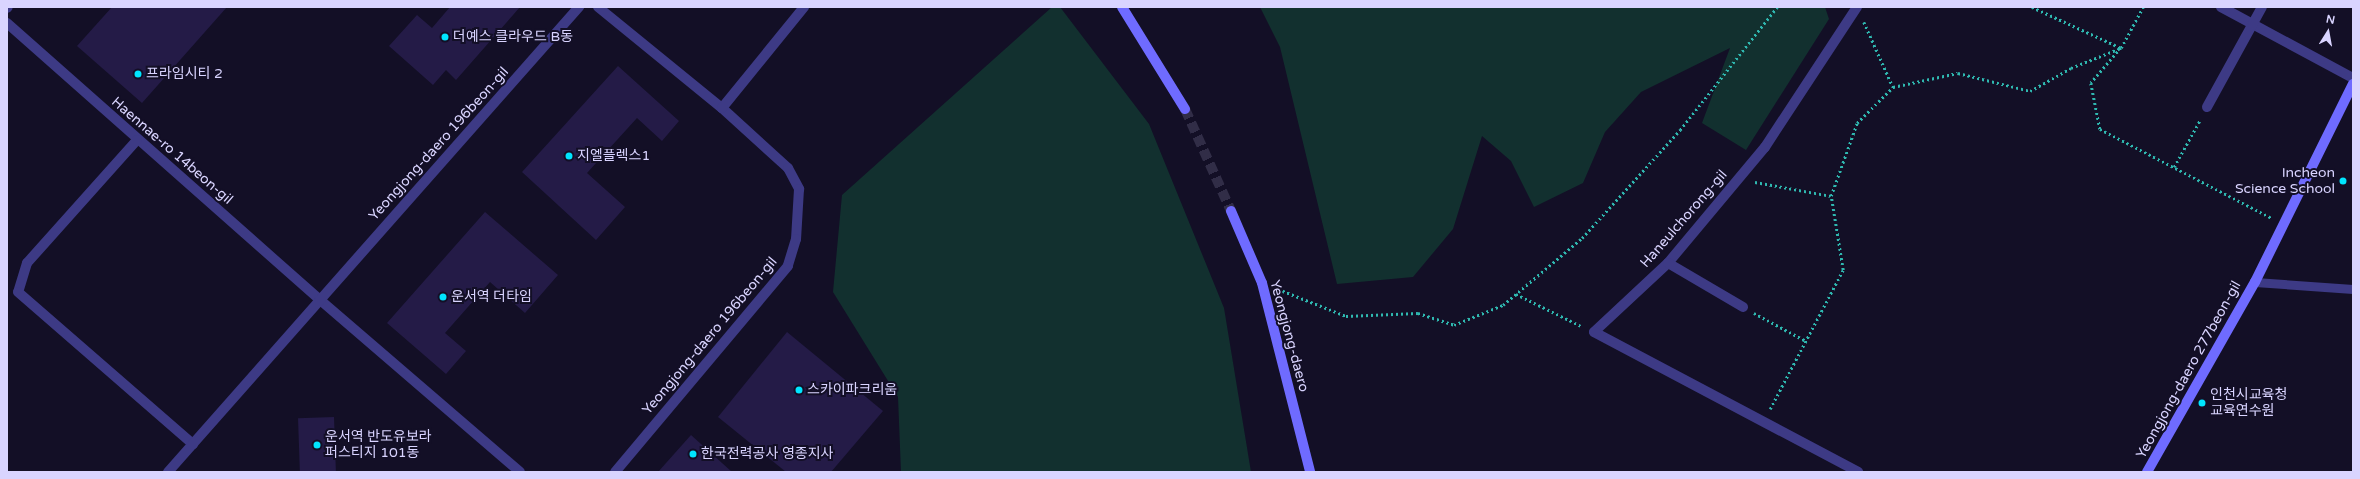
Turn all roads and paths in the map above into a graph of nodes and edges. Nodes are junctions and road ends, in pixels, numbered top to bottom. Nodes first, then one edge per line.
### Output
1 (579, 7) edge
2 (598, 7) edge
3 (804, 7) edge
4 (1122, 7) edge
5 (1776, 7) edge
6 (2032, 7) edge
7 (2143, 7) edge
8 (2221, 7) edge
9 (2262, 7) edge
10 (1859, 11) edge
11 (7, 22) edge
12 (2253, 24) junction
13 (2121, 48) junction
14 (2353, 78) edge
15 (2353, 84) edge
16 (1893, 87) junction
17 (2207, 107) joint
18 (722, 108) junction
19 (1185, 109) tunnel mouth
20 (137, 140) junction
21 (2174, 167) junction
22 (1738, 179) junction
23 (1831, 196) junction
24 (1231, 211) tunnel mouth
25 (2283, 223) junction
26 (1668, 263) junction
27 (2254, 282) junction
28 (1262, 283) junction
29 (2353, 289) edge
30 (1516, 294) junction
31 (319, 299) junction
32 (1743, 307) joint
33 (1594, 332) junction
34 (1806, 341) junction
35 (1763, 422) junction
36 (193, 444) junction
37 (168, 472) edge
38 (520, 472) edge
39 (615, 472) edge
40 (1310, 472) edge
41 (1858, 472) edge
42 (2147, 472) edge

1 - 31 street, Yeongjong-daero 196beon-gil
2 - 18 street, Yeongjong-daero 196beon-gil
3 - 18 street
4 - 19 street
5 - 30 path
6 - 13 path
7 - 13 path
8 - 12 street
9 - 12 street
10 - 16 path
10 - 22 street, Haneulchorong-gil
11 - 20 street, Haennae-ro 14beon-gil
12 - 14 street
12 - 17 street
13 - 16 path
13 - 21 path
15 - 25 street, Yeongjong-daero 277beon-gil
16 - 23 path
17 - 21 path
18 - 39 street, Yeongjong-daero 196beon-gil
20 - 31 street, Haennae-ro 14beon-gil
20 - 36 street
21 - 25 path
22 - 23 path
22 - 26 street, Haneulchorong-gil
23 - 34 path
24 - 28 street, Yeongjong-daero
25 - 27 street, Yeongjong-daero 277beon-gil
26 - 32 street
26 - 33 street, Haneulchorong-gil
27 - 29 lane, Yeongjong-daero 277beon-gil
27 - 42 street, Yeongjong-daero 277beon-gil
28 - 30 path
28 - 40 street, Yeongjong-daero
30 - 33 path
31 - 36 street, Yeongjong-daero 196beon-gil
31 - 38 street
32 - 34 path
33 - 35 street
34 - 35 path
35 - 41 street
36 - 37 street, Yeongjong-daero 196beon-gil

